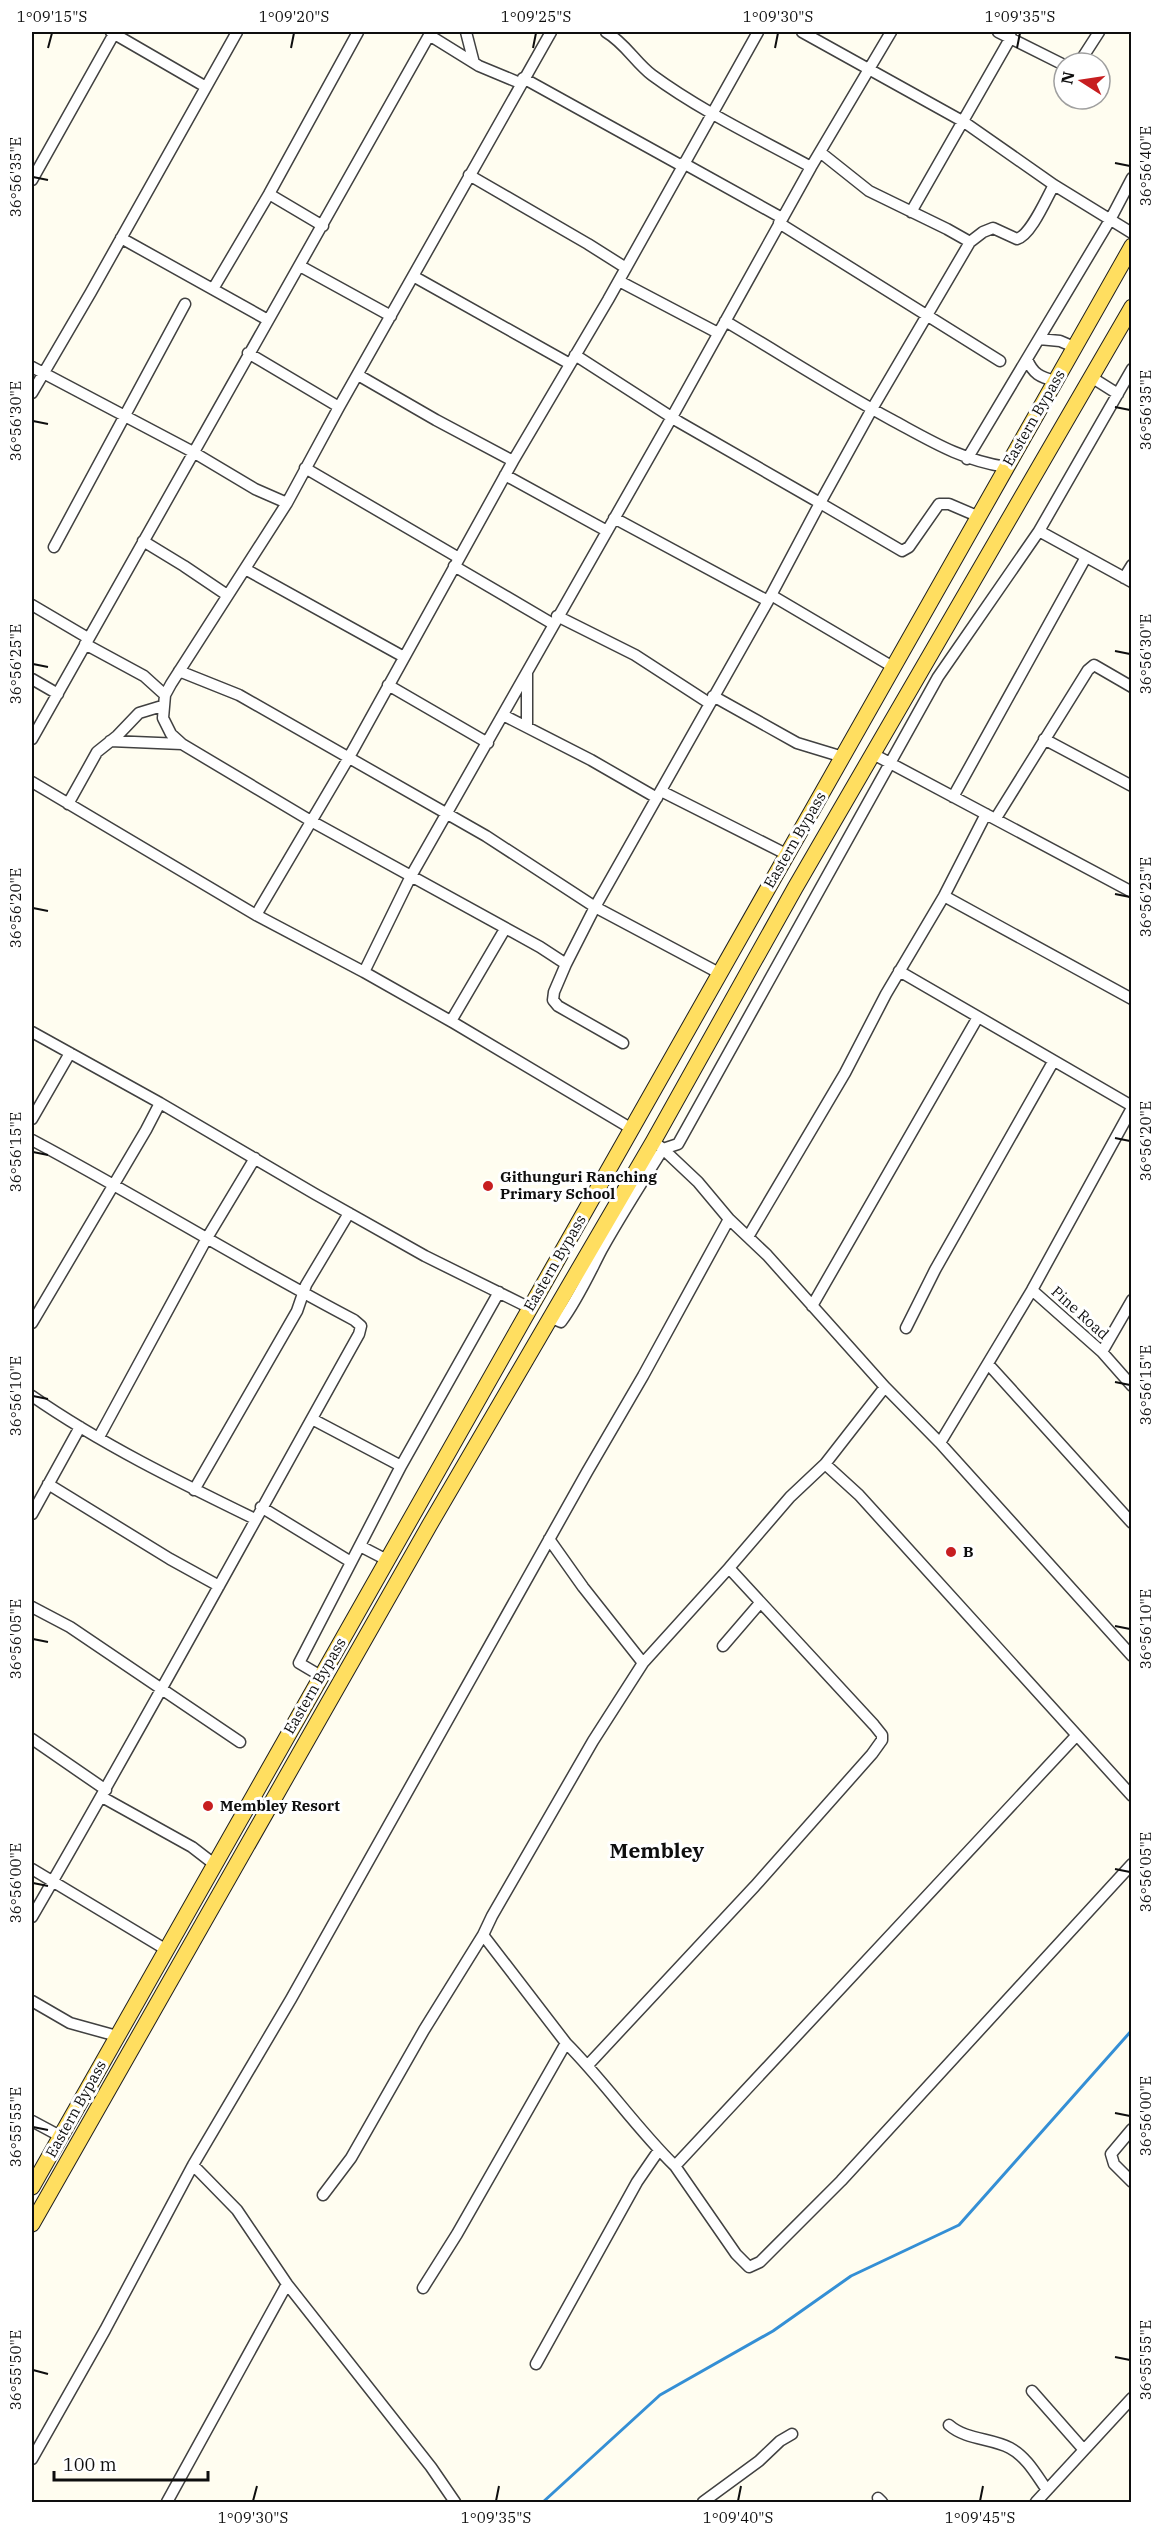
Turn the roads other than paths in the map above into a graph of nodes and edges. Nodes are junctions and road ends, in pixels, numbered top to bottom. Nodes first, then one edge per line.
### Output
1 (113, 32) edge
2 (237, 32) edge
3 (358, 32) edge
4 (466, 32) edge
5 (551, 32) edge
6 (606, 32) edge
7 (758, 32) edge
8 (802, 32) edge
9 (891, 32) edge
10 (998, 32) edge
11 (1099, 32) edge
12 (430, 33) edge
13 (129, 36) edge
14 (1011, 37) junction
15 (1087, 51) edge
16 (1052, 59) edge
17 (474, 63) junction
18 (869, 69) junction
19 (521, 81) junction
20 (206, 87) junction
21 (711, 112) junction
22 (964, 122) junction
23 (820, 152) junction
24 (682, 165) junction
25 (811, 167) junction
26 (469, 175) junction
27 (1131, 177) edge
28 (32, 180) edge
29 (1054, 185) junction
30 (269, 194) junction
31 (911, 212) junction
32 (781, 220) junction
33 (1110, 220) junction
34 (323, 226) junction
35 (1131, 233) edge
36 (121, 238) junction
37 (970, 242) junction
38 (1131, 246) edge
39 (300, 266) junction
40 (626, 268) junction
41 (413, 276) junction
42 (619, 281) junction
43 (213, 289) junction
44 (185, 304) dead end
45 (1131, 307) edge
46 (391, 316) junction
47 (928, 316) junction
48 (268, 320) junction
49 (725, 321) junction
50 (718, 333) junction
51 (1039, 339) junction
52 (1074, 347) junction
53 (248, 353) junction
54 (1027, 359) junction
55 (573, 360) junction
56 (1000, 361) dead end
57 (32, 367) edge
58 (1131, 369) edge
59 (43, 374) junction
60 (358, 375) junction
61 (1091, 376) junction
62 (1055, 381) junction
63 (32, 393) edge
64 (1118, 394) junction
65 (339, 407) junction
66 (872, 409) junction
67 (124, 415) junction
68 (672, 417) junction
69 (193, 452) junction
70 (968, 459) junction
71 (513, 461) junction
72 (1006, 467) junction
73 (305, 468) junction
74 (505, 475) junction
75 (287, 503) junction
76 (820, 503) junction
77 (977, 516) junction
78 (614, 518) junction
79 (607, 531) junction
80 (1039, 531) junction
81 (143, 541) junction
82 (54, 547) dead end
83 (1086, 557) junction
84 (457, 562) junction
85 (1131, 565) edge
86 (245, 569) junction
87 (1128, 580) edge
88 (227, 595) junction
89 (769, 598) junction
90 (32, 605) edge
91 (555, 620) junction
92 (87, 641) junction
93 (404, 657) junction
94 (893, 668) junction
95 (527, 670) junction
96 (179, 671) junction
97 (32, 679) edge
98 (388, 685) junction
99 (1131, 687) edge
100 (58, 694) junction
101 (165, 695) junction
102 (711, 700) junction
103 (162, 706) junction
104 (503, 715) junction
105 (527, 727) junction
106 (32, 739) edge
107 (1044, 739) junction
108 (110, 741) junction
109 (488, 743) junction
110 (182, 744) junction
111 (873, 754) junction
112 (843, 757) junction
113 (348, 759) junction
114 (891, 764) junction
115 (32, 782) edge
116 (1131, 786) edge
117 (659, 795) junction
118 (953, 796) junction
119 (68, 804) junction
120 (447, 814) junction
121 (991, 816) junction
122 (311, 821) junction
123 (788, 855) junction
124 (411, 876) junction
125 (1131, 892) edge
126 (944, 896) junction
127 (595, 907) junction
128 (256, 915) junction
129 (505, 929) junction
130 (566, 964) junction
131 (899, 971) junction
132 (364, 972) junction
133 (719, 974) junction
134 (1131, 999) edge
135 (728, 1008) junction
136 (978, 1017) junction
137 (747, 1020) junction
138 (451, 1021) junction
139 (32, 1032) edge
140 (622, 1043) dead end
141 (70, 1053) junction
142 (1053, 1062) junction
143 (160, 1103) junction
144 (1131, 1107) edge
145 (32, 1119) edge
146 (632, 1129) junction
147 (32, 1140) edge
148 (658, 1145) junction
149 (255, 1158) junction
150 (114, 1184) junction
151 (597, 1189) junction
152 (617, 1202) junction
153 (349, 1213) junction
154 (729, 1219) junction
155 (748, 1237) junction
156 (207, 1238) junction
157 (1032, 1290) junction
158 (498, 1292) junction
159 (304, 1294) junction
160 (1131, 1300) edge
161 (812, 1306) junction
162 (530, 1308) junction
163 (549, 1317) junction
164 (32, 1323) edge
165 (906, 1328) dead end
166 (1102, 1352) junction
167 (989, 1365) junction
168 (1131, 1386) edge
169 (885, 1387) junction
170 (32, 1396) edge
171 (312, 1419) junction
172 (80, 1426) junction
173 (99, 1437) junction
174 (940, 1443) junction
175 (825, 1464) junction
176 (401, 1466) junction
177 (48, 1484) junction
178 (194, 1490) junction
179 (261, 1507) junction
180 (32, 1514) edge
181 (255, 1519) junction
182 (1131, 1523) edge
183 (549, 1539) junction
184 (360, 1546) junction
185 (387, 1560) junction
186 (351, 1562) junction
187 (729, 1569) junction
188 (219, 1586) junction
189 (760, 1603) junction
190 (32, 1607) edge
191 (723, 1646) dead end
192 (1131, 1656) edge
193 (643, 1663) junction
194 (321, 1676) junction
195 (161, 1690) junction
196 (1076, 1736) junction
197 (32, 1739) edge
198 (240, 1742) dead end
199 (104, 1793) junction
200 (1131, 1796) edge
201 (214, 1864) junction
202 (1131, 1864) edge
203 (32, 1869) edge
204 (52, 1882) junction
205 (32, 1917) edge
206 (483, 1935) junction
207 (165, 1948) junction
208 (32, 2001) edge
209 (117, 2036) junction
210 (566, 2043) junction
211 (588, 2065) junction
212 (32, 2121) edge
213 (1131, 2129) edge
214 (60, 2136) junction
215 (659, 2150) junction
216 (193, 2165) junction
217 (675, 2166) junction
218 (1131, 2182) edge
219 (32, 2187) edge
220 (323, 2195) dead end
221 (32, 2224) edge
222 (287, 2284) junction
223 (423, 2288) dead end
224 (536, 2364) dead end
225 (1032, 2391) dead end
226 (1131, 2398) edge
227 (949, 2425) dead end
228 (792, 2434) dead end
229 (1084, 2450) junction
230 (32, 2459) edge
231 (1047, 2490) junction
232 (167, 2502) edge
233 (455, 2502) edge
234 (703, 2502) edge
235 (1036, 2502) edge

1 - 13 street
1 - 28 street
2 - 20 street
3 - 30 street
4 - 17 street
5 - 19 street
6 - 21 street
7 - 21 street
8 - 18 street
9 - 18 street
10 - 14 street
11 - 15 street
12 - 17 street
12 - 34 street
13 - 20 street
14 - 16 street
14 - 22 street
17 - 19 street
18 - 22 street
18 - 23 street
19 - 24 street
19 - 26 street
20 - 36 street
21 - 24 street
21 - 25 street
22 - 29 street
22 - 31 street
23 - 25 street
23 - 31 street
24 - 32 street
24 - 40 street
25 - 32 street
26 - 40 street
26 - 41 street
27 - 33 street
29 - 33 street
29 - 37 street
30 - 34 street
30 - 43 street
31 - 37 street
32 - 47 street
32 - 49 street
33 - 35 street
33 - 51 street
34 - 39 street
36 - 43 street
36 - 59 street
37 - 47 street
38 - 52 main road, Eastern Bypass
39 - 46 street
39 - 48 street
40 - 42 street
41 - 46 street
41 - 55 street
42 - 50 street
42 - 55 street
43 - 48 street
44 - 67 street
45 - 61 main road, Eastern Bypass
46 - 60 street
47 - 56 street
47 - 66 street
48 - 53 street
49 - 50 street
49 - 66 street
50 - 68 street
51 - 52 street
51 - 54 street
52 - 62 main road, Eastern Bypass
53 - 65 street
53 - 69 street
54 - 62 street
54 - 70 street
55 - 68 street
55 - 71 street
57 - 59 street
58 - 64 street
59 - 63 street
59 - 67 street
60 - 65 street
60 - 71 street
61 - 64 street
61 - 111 main road, Eastern Bypass
62 - 72 main road, Eastern Bypass
64 - 80 street
65 - 73 street
66 - 70 street
66 - 76 street
67 - 69 street
67 - 82 street
68 - 76 street
68 - 78 street
69 - 75 street
69 - 81 street
70 - 72 street
71 - 74 street
72 - 77 main road, Eastern Bypass
73 - 75 street
73 - 84 street
74 - 79 street
74 - 84 street
75 - 86 street
76 - 77 street
76 - 89 street
77 - 94 main road, Eastern Bypass
78 - 79 street
78 - 89 street
79 - 91 street
80 - 83 street
80 - 114 street
81 - 88 street
81 - 92 street
83 - 87 street
83 - 118 street
84 - 91 street
84 - 93 street
85 - 87 street
86 - 88 street
86 - 93 street
88 - 96 street
89 - 94 street
89 - 102 street
90 - 92 street
91 - 95 street
91 - 102 street
92 - 100 street
92 - 101 street
93 - 98 street
94 - 112 main road, Eastern Bypass
95 - 104 street
95 - 105 street
96 - 101 street
96 - 113 street
97 - 100 street
98 - 109 street
98 - 113 street
99 - 107 street
100 - 106 street
101 - 103 street
102 - 112 street
102 - 117 street
103 - 108 street
103 - 110 street
104 - 105 street
104 - 109 street
105 - 117 street
107 - 116 street
107 - 121 street
108 - 110 street
108 - 119 street
109 - 120 street
110 - 122 street
111 - 114 street
111 - 135 main road, Eastern Bypass
112 - 123 main road, Eastern Bypass
113 - 120 street
113 - 122 street
114 - 118 street
114 - 137 street
115 - 119 street
117 - 123 street
117 - 127 street
118 - 121 street
119 - 128 street
120 - 124 street
120 - 127 street
121 - 125 street
121 - 126 street
122 - 124 street
122 - 128 street
123 - 133 main road, Eastern Bypass
124 - 129 street
124 - 132 street
126 - 131 street
126 - 134 street
127 - 130 street
127 - 133 street
128 - 132 street
129 - 130 street
129 - 138 street
130 - 140 street
131 - 136 street
131 - 155 street
132 - 138 street
133 - 146 main road, Eastern Bypass
135 - 137 street
135 - 148 main road, Eastern Bypass
136 - 142 street
136 - 161 street
137 - 148 street
138 - 146 street
139 - 141 street
141 - 143 street
141 - 145 street
142 - 144 street
142 - 165 street
143 - 149 street
143 - 150 street
144 - 157 street
146 - 151 main road, Eastern Bypass
147 - 150 street
148 - 152 main road, Eastern Bypass
148 - 154 street
148 - 163 street
149 - 153 street
149 - 156 street
150 - 156 street
150 - 164 street
151 - 152 main road
151 - 162 main road, Eastern Bypass
152 - 163 main road, Eastern Bypass
153 - 158 street
153 - 159 street
154 - 155 street
154 - 183 street
155 - 161 street
156 - 159 street
156 - 173 street
157 - 166 street, Pine Road
157 - 167 street
158 - 162 street
158 - 176 street
159 - 171 street
159 - 178 street
160 - 166 street
161 - 169 street
162 - 185 main road, Eastern Bypass
163 - 221 main road, Eastern Bypass
166 - 168 street, Pine Road
167 - 174 street
167 - 182 street
169 - 174 street
169 - 175 street
170 - 172 street
171 - 176 street
171 - 179 street
172 - 173 street
172 - 177 street
173 - 178 street
174 - 192 street
175 - 187 street
175 - 196 street
176 - 184 street
177 - 180 street
177 - 188 street
178 - 181 street
179 - 181 street
179 - 186 street
181 - 188 street
183 - 193 street
183 - 216 street
184 - 185 street
184 - 186 street
185 - 194 main road, Eastern Bypass
186 - 194 street
187 - 189 street
187 - 193 street
188 - 195 street
189 - 191 street
189 - 211 street
190 - 195 street
193 - 206 street
194 - 201 main road, Eastern Bypass
195 - 198 street
195 - 199 street
196 - 200 street
196 - 217 street
197 - 199 street
199 - 201 street
199 - 204 street
201 - 207 main road, Eastern Bypass
202 - 217 street
203 - 204 street
204 - 205 street
204 - 207 street
206 - 210 street
206 - 220 street
207 - 209 main road, Eastern Bypass
208 - 209 street
209 - 214 main road, Eastern Bypass
210 - 211 street
210 - 223 street
211 - 215 street
212 - 214 street
213 - 218 street
214 - 219 main road, Eastern Bypass
215 - 217 street
215 - 224 street
216 - 222 street
216 - 230 street
222 - 232 street
222 - 233 street
225 - 229 street
226 - 229 street
227 - 231 street
228 - 234 street
229 - 231 street
231 - 235 street

